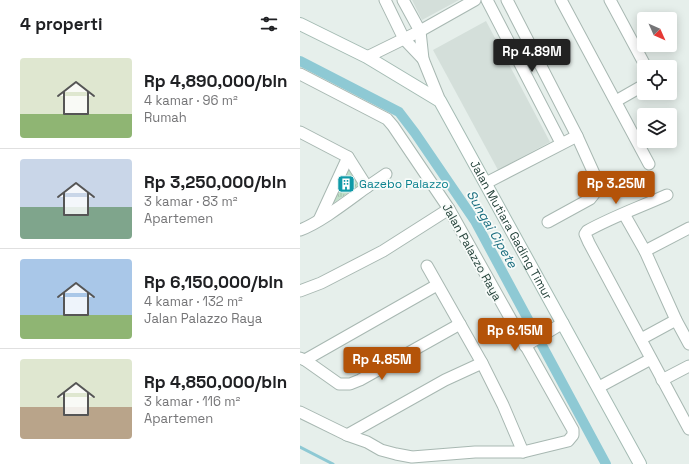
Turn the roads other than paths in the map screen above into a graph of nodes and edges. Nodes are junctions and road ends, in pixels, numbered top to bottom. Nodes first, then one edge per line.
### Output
1 (385, 0) edge
2 (403, 0) edge
3 (475, 0) edge
4 (487, 0) edge
5 (507, 0) edge
6 (561, 0) edge
7 (610, 0) edge
8 (300, 24) edge
9 (420, 31) junction
10 (404, 39) junction
11 (367, 57) junction
12 (423, 59) junction
13 (642, 60) edge
14 (300, 74) edge
15 (637, 89) edge
16 (440, 101) junction
17 (616, 101) junction
18 (301, 136) edge
19 (577, 136) junction
20 (561, 143) junction
21 (348, 157) junction
22 (649, 164) dead end
23 (386, 174) dead end
24 (486, 183) junction
25 (367, 187) junction
26 (667, 194) dead end
27 (449, 209) junction
28 (624, 214) junction
29 (318, 221) junction
30 (548, 222) dead end
31 (689, 228) edge
32 (300, 230) edge
33 (645, 251) junction
34 (427, 266) dead end
35 (437, 285) junction
36 (300, 291) edge
37 (676, 320) junction
38 (563, 323) junction
39 (460, 324) junction
40 (641, 339) junction
41 (528, 344) junction
42 (689, 344) edge
43 (302, 359) edge
44 (651, 359) junction
45 (482, 363) junction
46 (689, 366) edge
47 (662, 380) junction
48 (599, 387) junction
49 (300, 412) edge
50 (689, 429) edge
51 (347, 435) junction
52 (523, 452) junction
53 (640, 464) edge

1 - 10 street, Jalan Mutiara Gading Timur
2 - 9 street, Jalan Mutiara Gading Timur
3 - 9 street
4 - 20 street
5 - 19 street
6 - 17 street
7 - 13 street
8 - 11 main road, Jalan Mutiara Gading Timur
9 - 10 street
9 - 12 street, Jalan Mutiara Gading Timur
10 - 11 street
10 - 12 street, Jalan Mutiara Gading Timur
11 - 16 main road, Jalan Mutiara Gading Timur
12 - 16 street, Jalan Mutiara Gading Timur
14 - 27 street, Jalan Palazzo Raya
15 - 17 street
16 - 24 main road, Jalan Mutiara Gading Timur
17 - 22 street
18 - 21 street
19 - 20 street
19 - 30 street
20 - 24 street
21 - 25 street
21 - 29 street
23 - 25 street
24 - 38 main road, Jalan Mutiara Gading Timur
25 - 29 street
26 - 28 street
27 - 36 street
27 - 41 street, Jalan Palazzo Raya
28 - 33 street
28 - 40 street
29 - 32 street
31 - 33 street
33 - 37 street
34 - 35 street
35 - 39 street
35 - 43 street
37 - 40 street
37 - 42 street
38 - 41 street
38 - 48 main road, Jalan Mutiara Gading Timur
39 - 43 street
39 - 45 street
40 - 44 street
41 - 52 street, Jalan Palazzo Raya
44 - 47 street
44 - 48 street
45 - 51 street
45 - 52 street
46 - 47 street
47 - 50 street
48 - 53 main road, Jalan Mutiara Gading Timur
49 - 51 street, Jalan Palazzo Raya
51 - 52 street, Jalan Palazzo Raya

